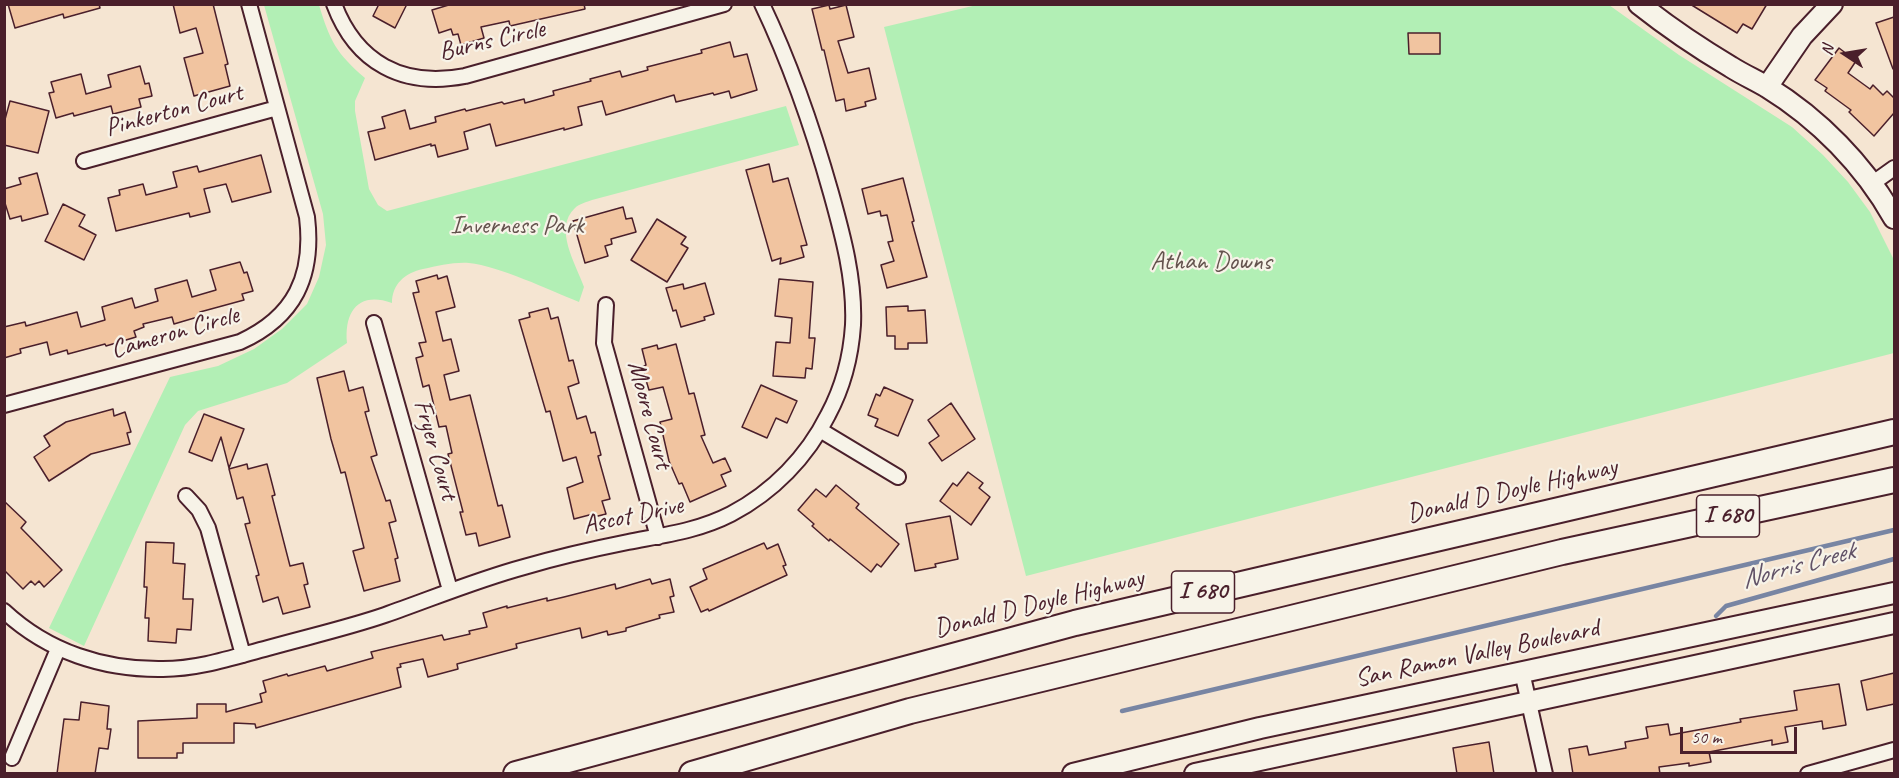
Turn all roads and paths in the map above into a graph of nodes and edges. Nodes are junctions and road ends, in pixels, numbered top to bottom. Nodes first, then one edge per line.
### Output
1 (249, 4) edge
2 (334, 4) edge
3 (724, 4) edge
4 (762, 4) edge
5 (1639, 4) edge
6 (1832, 4) edge
7 (1767, 87) junction
8 (277, 108) junction
9 (84, 161) dead end
10 (1894, 168) edge
11 (1873, 183) junction
12 (1894, 218) edge
13 (606, 305) dead end
14 (374, 323) dead end
15 (4, 405) edge
16 (820, 430) junction
17 (1894, 432) edge
18 (898, 477) dead end
19 (1894, 480) edge
20 (186, 496) dead end
21 (658, 537) junction
22 (450, 590) junction
23 (1894, 593) edge
24 (4, 611) edge
25 (1894, 623) edge
26 (58, 649) junction
27 (243, 655) junction
28 (1522, 672) junction
29 (1528, 700) junction
30 (1894, 750) edge
31 (12, 758) dead end
32 (516, 774) edge
33 (692, 774) edge
34 (1073, 774) edge
35 (1195, 774) edge
36 (1545, 774) edge
37 (1808, 774) edge

1 - 8 street, Cameron Circle
2 - 3 street, Burns Circle
4 - 16 street, Ascot Drive
5 - 7 main road
6 - 7 main road
7 - 11 main road
8 - 9 street, Pinkerton Court
8 - 15 street, Cameron Circle
10 - 11 street
11 - 12 main road
13 - 21 street, Moore Court
14 - 22 street, Fryer Court
16 - 18 street
16 - 21 street, Ascot Drive
17 - 32 highway, Donald D Doyle Highway / I 680
19 - 33 highway, I 680
20 - 27 street
21 - 22 street, Ascot Drive
22 - 27 street, Ascot Drive
23 - 28 main road, San Ramon Valley Boulevard
24 - 26 street, Ascot Drive
25 - 29 main road
26 - 27 street, Ascot Drive
26 - 31 street
28 - 29 street
28 - 34 main road, San Ramon Valley Boulevard
29 - 35 main road
29 - 36 street
30 - 37 street

